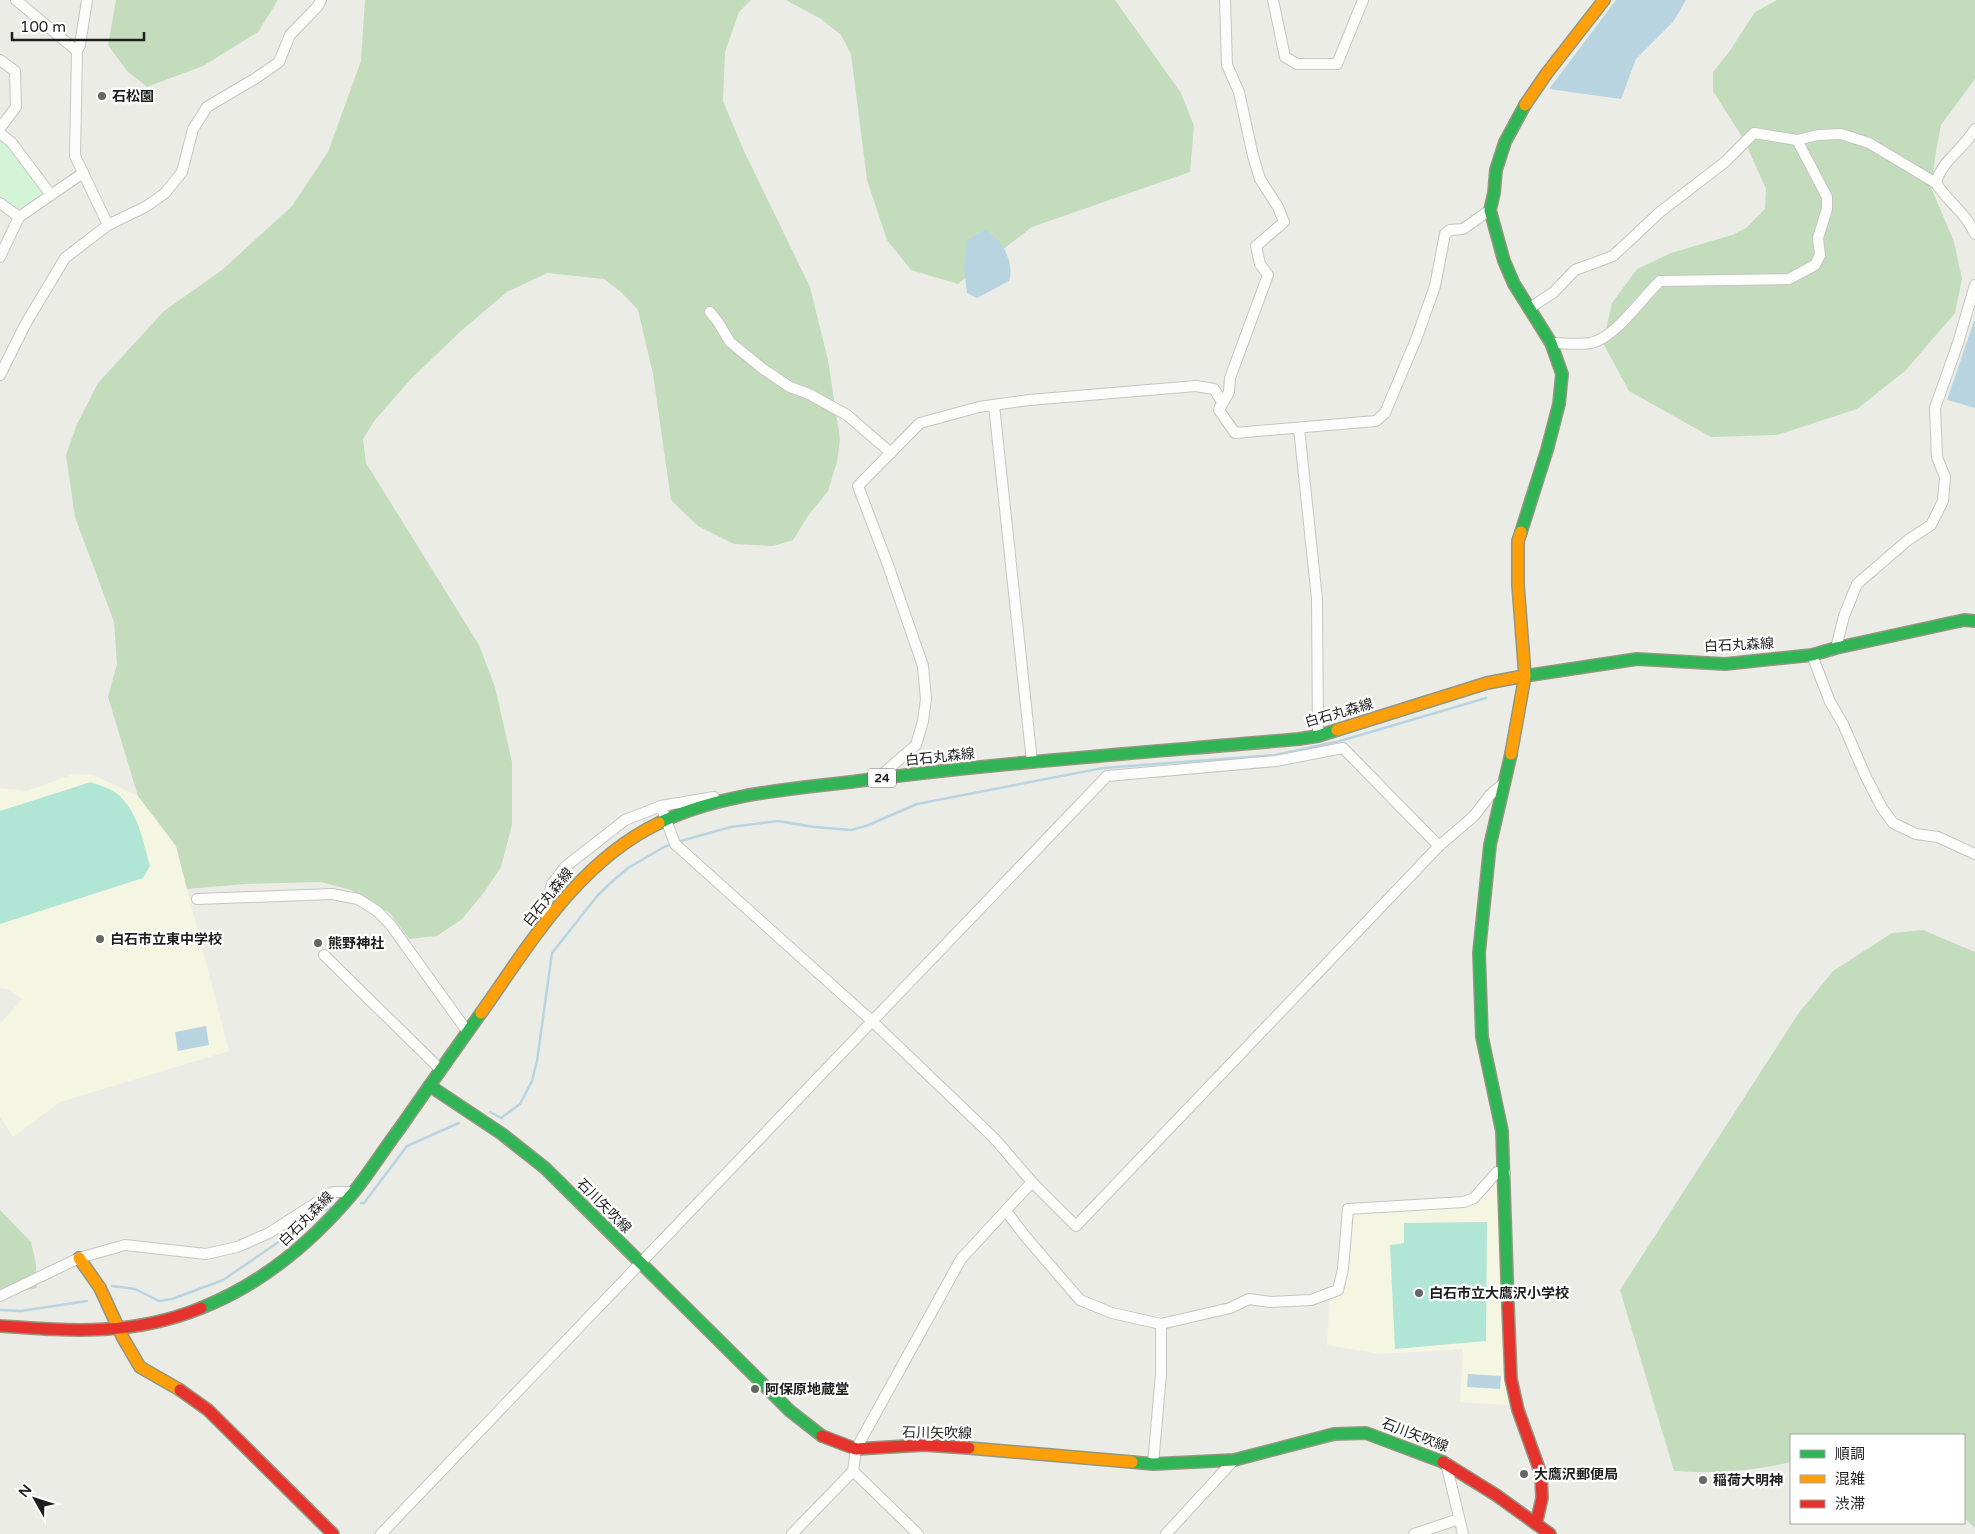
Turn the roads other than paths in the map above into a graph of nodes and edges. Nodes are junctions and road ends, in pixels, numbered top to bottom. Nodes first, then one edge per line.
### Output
1 (16, 0) edge
2 (88, 0) edge
3 (321, 0) edge
4 (1225, 0) edge
5 (1273, 0) edge
6 (1363, 0) edge
7 (1604, 0) edge
8 (77, 51) junction
9 (0, 60) edge
10 (0, 128) edge
11 (1975, 129) edge
12 (0, 133) edge
13 (1797, 140) junction
14 (83, 173) junction
15 (1936, 184) junction
16 (51, 195) junction
17 (0, 203) edge
18 (1490, 210) junction
19 (19, 218) junction
20 (108, 225) junction
21 (1975, 234) edge
22 (0, 257) edge
23 (1975, 285) edge
24 (1530, 308) junction
25 (710, 312) dead end
26 (1551, 344) junction
27 (3, 358) edge
28 (0, 375) edge
29 (994, 405) junction
30 (1219, 410) junction
31 (1299, 428) junction
32 (891, 453) junction
33 (1975, 621) edge
34 (1836, 648) junction
35 (1812, 655) junction
36 (1525, 676) junction
37 (1318, 736) junction
38 (1032, 762) junction
39 (878, 778) junction
40 (1506, 782) junction
41 (729, 800) junction
42 (661, 806) junction
43 (666, 820) junction
44 (1439, 846) junction
45 (1975, 854) edge
46 (197, 899) dead end
47 (549, 917) junction
48 (324, 955) dead end
49 (873, 1022) junction
50 (467, 1032) junction
51 (441, 1070) junction
52 (430, 1086) junction
53 (1505, 1173) junction
54 (1032, 1182) junction
55 (354, 1192) junction
56 (1006, 1211) junction
57 (79, 1258) junction
58 (641, 1264) junction
59 (0, 1296) edge
60 (1161, 1324) junction
61 (0, 1326) edge
62 (119, 1328) junction
63 (856, 1449) junction
64 (1234, 1460) junction
65 (1446, 1463) junction
66 (1154, 1464) junction
67 (852, 1471) junction
68 (1459, 1520) junction
69 (1536, 1524) junction
70 (333, 1534) edge
71 (381, 1534) edge
72 (792, 1534) edge
73 (918, 1534) edge
74 (1166, 1534) edge
75 (1414, 1534) edge
76 (1463, 1534) edge
77 (1550, 1534) edge

1 - 8 street
2 - 8 street
3 - 20 street
4 - 30 street
5 - 6 street
7 - 18 main road
8 - 14 street
9 - 10 street
11 - 15 street
12 - 16 street
13 - 15 street
13 - 24 street
13 - 26 street
14 - 16 street
14 - 20 street
15 - 21 street
16 - 19 street
17 - 19 street
18 - 24 main road
18 - 31 street
19 - 22 street
20 - 27 street
23 - 34 street
24 - 26 main road
25 - 32 street
26 - 36 main road
27 - 28 street
29 - 30 street
29 - 32 street
29 - 38 street
30 - 31 street
31 - 37 street
32 - 39 street
33 - 34 main road, 白石丸森線 / 24
34 - 35 main road, 白石丸森線 / 24
35 - 36 main road, 白石丸森線 / 24
35 - 45 street
36 - 37 main road, 白石丸森線 / 24
36 - 40 main road
37 - 38 main road, 白石丸森線 / 24
38 - 39 main road, 白石丸森線 / 24
39 - 41 main road, 白石丸森線 / 24
40 - 44 street
40 - 53 main road
41 - 42 street
41 - 43 main road, 白石丸森線 / 24
42 - 43 street
42 - 47 street
43 - 47 main road, 白石丸森線 / 24
43 - 49 street
44 - 49 street
44 - 54 street
46 - 50 street
47 - 50 main road, 白石丸森線 / 24
48 - 51 street
49 - 54 street
49 - 58 street
50 - 51 main road, 白石丸森線 / 24
51 - 52 main road, 白石丸森線 / 24
52 - 55 main road, 白石丸森線 / 24
52 - 58 main road, 石川矢吹線
53 - 60 street
53 - 69 main road
54 - 56 street
55 - 57 street
55 - 62 main road, 白石丸森線 / 24
56 - 60 street
56 - 63 street
57 - 59 street
57 - 62 main road
58 - 63 main road, 石川矢吹線
58 - 71 street
60 - 66 street
61 - 62 main road, 白石丸森線 / 24
62 - 70 main road
63 - 66 main road, 石川矢吹線
63 - 67 street
64 - 65 main road, 石川矢吹線
64 - 66 main road, 石川矢吹線
64 - 74 street
65 - 68 street
65 - 69 main road, 石川矢吹線
67 - 72 street
67 - 73 street
68 - 75 street
68 - 76 street
69 - 77 main road, 石川矢吹線

